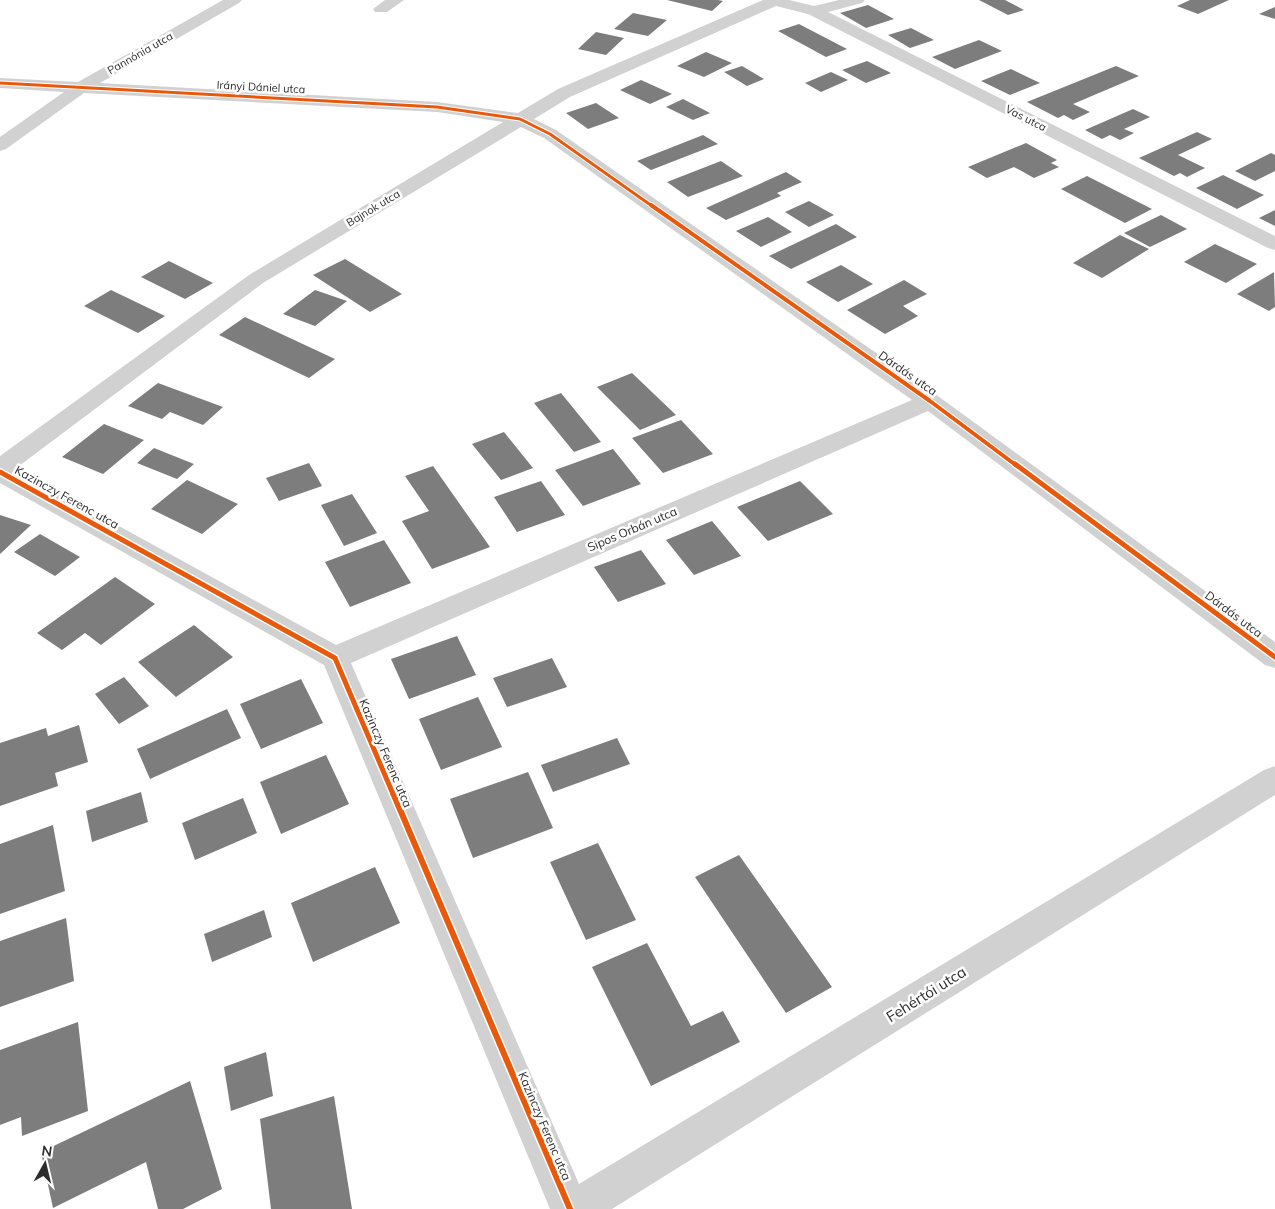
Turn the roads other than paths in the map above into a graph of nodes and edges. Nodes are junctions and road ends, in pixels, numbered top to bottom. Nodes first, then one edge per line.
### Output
1 (234, 0) edge
2 (396, 0) edge
3 (774, 0) edge
4 (857, 0) edge
5 (381, 9) dead end
6 (814, 11) junction
7 (0, 83) edge
8 (80, 88) junction
9 (520, 119) junction
10 (0, 145) edge
11 (1275, 244) edge
12 (930, 400) junction
13 (0, 468) edge
14 (0, 472) edge
15 (1275, 657) edge
16 (335, 658) junction
17 (1275, 779) edge
18 (570, 1209) edge
19 (576, 1209) edge

1 - 8 street, Pannónia utca
2 - 5 street
3 - 6 street, Vas utca
3 - 9 street, Bajnok utca
4 - 6 street
6 - 11 street, Vas utca
7 - 8 street, Irányi Dániel utca
8 - 9 street, Irányi Dániel utca
8 - 10 street, Pannónia utca
9 - 12 street, Dárdás utca
9 - 13 street, Bajnok utca
12 - 15 street, Dárdás utca
12 - 16 street, Sipos Orbán utca
14 - 16 street, Kazinczy Ferenc utca
16 - 18 street, Kazinczy Ferenc utca
17 - 19 street, Fehértói utca

